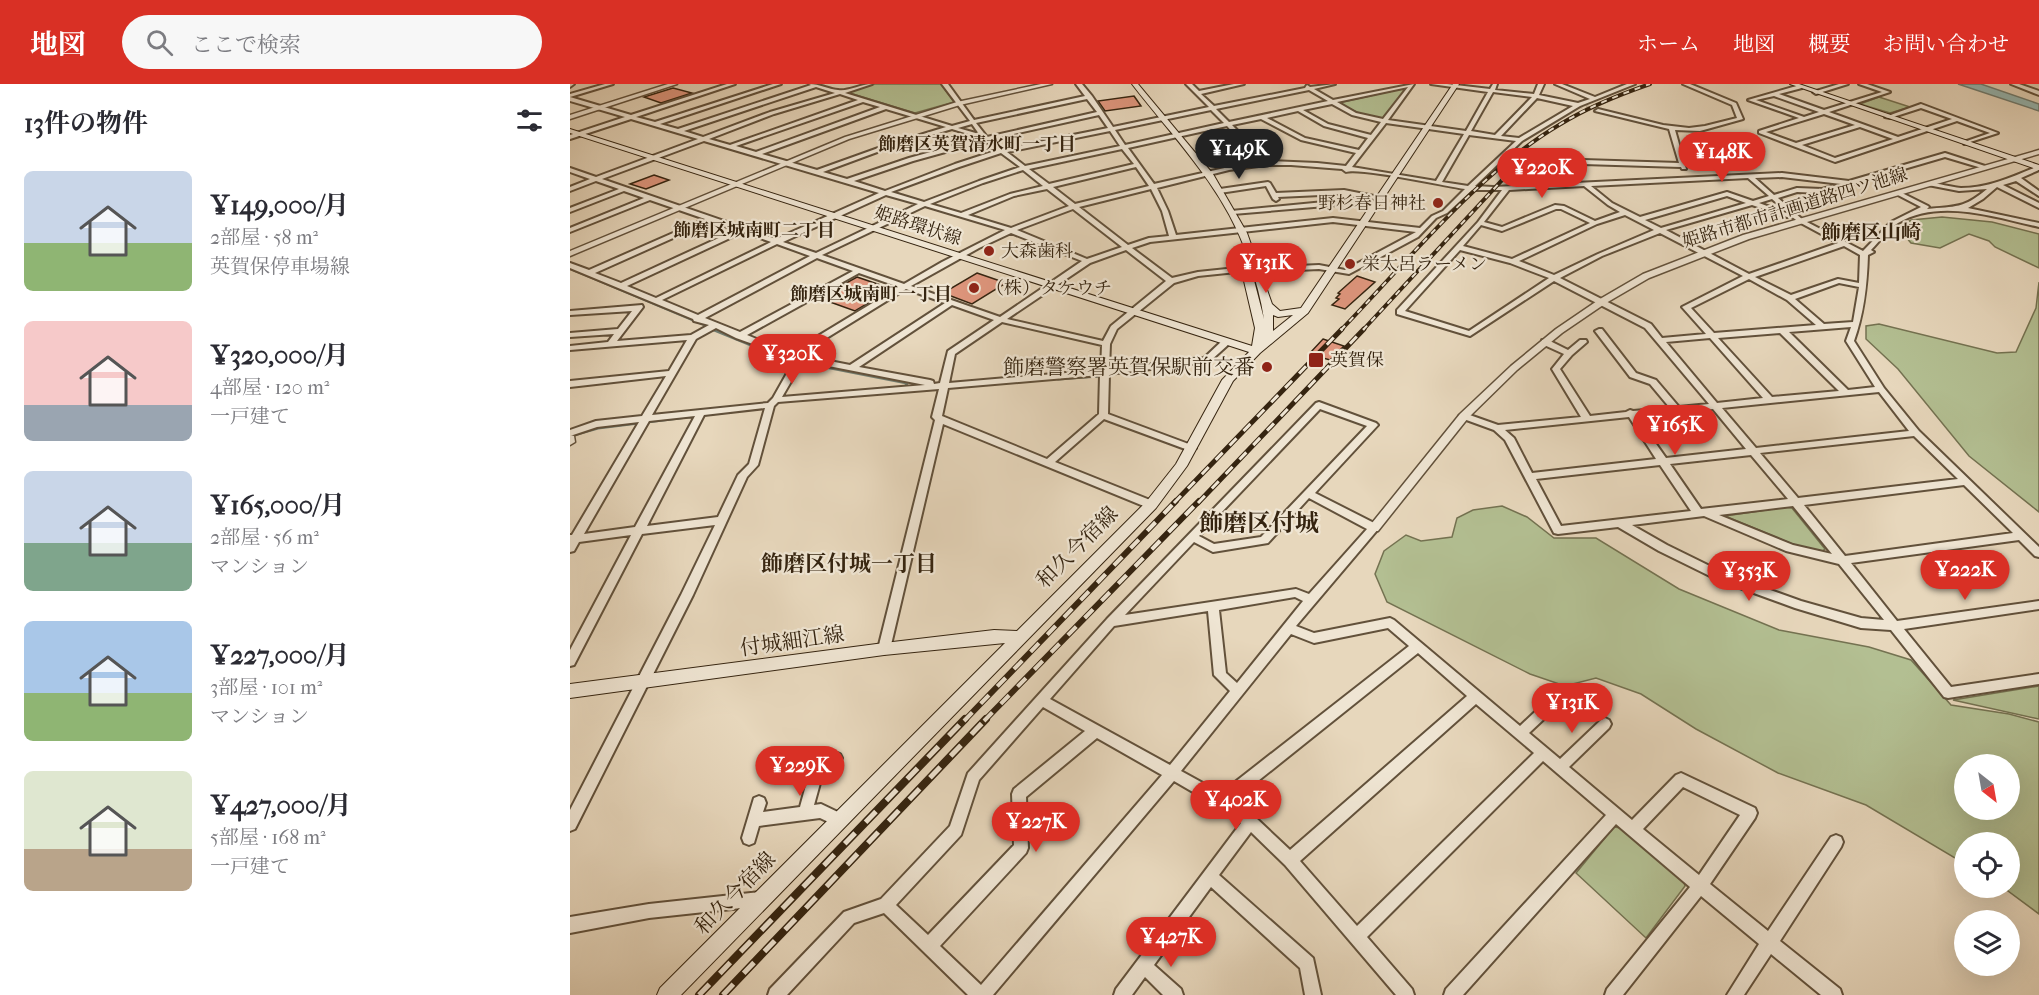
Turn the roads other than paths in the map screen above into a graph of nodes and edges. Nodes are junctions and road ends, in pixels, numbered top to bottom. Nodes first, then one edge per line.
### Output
1 (610, 84) edge
2 (674, 84) edge
3 (732, 84) edge
4 (778, 84) edge
5 (816, 84) edge
6 (868, 84) edge
7 (945, 84) edge
8 (1048, 84) edge
9 (1079, 84) edge
10 (1135, 84) edge
11 (1189, 84) edge
12 (1241, 84) edge
13 (1302, 84) edge
14 (1332, 84) edge
15 (1434, 84) edge
16 (1495, 84) edge
17 (1559, 84) edge
18 (1632, 84) edge
19 (1686, 84) edge
20 (1706, 84) edge
21 (1845, 84) edge
22 (1862, 84) edge
23 (2014, 84) edge
24 (1412, 85) edge
25 (1456, 85) edge
26 (1797, 85) edge
27 (1540, 87) edge
28 (1694, 87) junction
29 (1310, 88) junction
30 (1491, 91) junction
31 (839, 92) junction
32 (1816, 92) junction
33 (1197, 93) junction
34 (2039, 93) edge
35 (1774, 94) junction
36 (1536, 96) junction
37 (570, 97) edge
38 (1090, 97) junction
39 (863, 99) junction
40 (1593, 99) junction
41 (1332, 102) junction
42 (958, 103) junction
43 (1851, 104) junction
44 (1578, 105) junction
45 (886, 107) junction
46 (600, 108) junction
47 (1212, 109) junction
48 (1298, 110) junction
49 (1599, 111) tunnel mouth
50 (1825, 112) junction
51 (1101, 113) junction
52 (914, 115) junction
53 (570, 117) edge
54 (631, 117) junction
55 (1262, 117) junction
56 (1888, 117) junction
57 (1164, 118) junction
58 (1803, 118) junction
59 (1958, 119) junction
60 (971, 121) junction
61 (1385, 121) junction
62 (655, 124) junction
63 (1227, 124) junction
64 (1860, 125) junction
65 (949, 126) junction
66 (1672, 126) junction
67 (1428, 127) junction
68 (1113, 129) junction
69 (679, 130) junction
70 (1927, 130) junction
71 (575, 132) edge
72 (1470, 132) junction
73 (1177, 135) junction
74 (1497, 136) junction
75 (570, 137) edge
76 (984, 137) junction
77 (1373, 137) junction
78 (705, 138) junction
79 (1899, 139) junction
80 (1520, 140) junction
81 (1966, 143) junction
82 (1797, 145) junction
83 (731, 146) junction
84 (1125, 146) junction
85 (1002, 151) junction
86 (1361, 152) junction
87 (2039, 152) edge
88 (758, 154) junction
89 (652, 158) junction
90 (2014, 159) junction
91 (787, 163) junction
92 (1265, 163) junction
93 (1138, 165) junction
94 (1682, 165) junction
95 (1985, 167) junction
96 (1024, 168) junction
97 (2039, 168) edge
98 (570, 170) edge
99 (1346, 170) junction
100 (818, 172) junction
101 (1209, 174) junction
102 (1749, 176) junction
103 (1395, 177) junction
104 (1691, 177) junction
105 (2018, 178) junction
106 (596, 179) junction
107 (849, 181) junction
108 (1438, 183) junction
109 (1849, 183) junction
110 (1586, 184) junction
111 (1930, 184) junction
112 (735, 185) junction
113 (1046, 185) junction
114 (1153, 187) junction
115 (1996, 187) junction
116 (1469, 188) junction
117 (1510, 188) junction
118 (570, 189) edge
119 (624, 189) junction
120 (1220, 191) junction
121 (883, 192) junction
122 (1344, 192) junction
123 (1898, 193) junction
124 (2039, 194) edge
125 (1274, 195) junction
126 (649, 198) junction
127 (1381, 198) junction
128 (1773, 198) junction
129 (1753, 202) junction
130 (921, 203) junction
131 (2038, 205) edge
132 (1075, 207) junction
133 (1280, 207) junction
134 (680, 208) junction
135 (1960, 208) junction
136 (570, 210) edge
137 (1233, 212) junction
138 (1626, 212) junction
139 (962, 215) junction
140 (831, 216) junction
141 (710, 219) junction
142 (1640, 219) junction
143 (1800, 221) junction
144 (1365, 222) junction
145 (1480, 223) junction
146 (1595, 223) junction
147 (2039, 225) edge
148 (872, 228) junction
149 (570, 230) edge
150 (742, 230) junction
151 (1011, 230) junction
152 (1239, 230) junction
153 (1420, 230) junction
154 (1660, 230) junction
155 (1173, 236) junction
156 (777, 243) junction
157 (1843, 244) junction
158 (1458, 247) junction
159 (1126, 248) junction
160 (1704, 252) junction
161 (570, 254) edge
162 (1864, 254) junction
163 (816, 256) junction
164 (959, 256) junction
165 (1087, 261) junction
166 (1513, 261) junction
167 (572, 268) edge
168 (1251, 269) junction
169 (1333, 269) junction
170 (859, 270) junction
171 (589, 273) junction
172 (1750, 276) junction
173 (1554, 278) junction
174 (1171, 281) junction
175 (621, 286) junction
176 (1050, 286) junction
177 (1864, 286) junction
178 (907, 287) junction
179 (1791, 298) junction
180 (655, 301) junction
181 (1603, 301) junction
182 (952, 302) junction
183 (1266, 305) junction
184 (637, 308) junction
185 (1304, 310) junction
186 (1132, 312) junction
187 (570, 314) edge
188 (698, 319) junction
189 (999, 319) junction
190 (1857, 324) junction
191 (1821, 325) junction
192 (714, 326) junction
193 (1781, 329) junction
194 (619, 331) junction
195 (1599, 331) dead end
196 (570, 335) edge
197 (1711, 335) junction
198 (739, 336) junction
199 (693, 337) junction
200 (1662, 340) junction
201 (1226, 342) junction
202 (1545, 342) junction
203 (1583, 342) dead end
204 (1106, 344) junction
205 (610, 345) junction
206 (570, 348) edge
207 (1261, 348) junction
208 (1569, 353) junction
209 (796, 357) junction
210 (851, 368) junction
211 (1105, 372) junction
212 (672, 373) junction
213 (570, 384) edge
214 (942, 385) junction
215 (1881, 389) junction
216 (1844, 391) junction
217 (1769, 399) junction
218 (773, 402) junction
219 (1716, 405) junction
220 (1676, 409) junction
221 (701, 413) junction
222 (1630, 413) junction
223 (1103, 415) junction
224 (1464, 416) junction
225 (1586, 417) junction
226 (646, 418) junction
227 (940, 419) junction
228 (1497, 428) junction
229 (570, 433) edge
230 (1916, 433) junction
231 (1191, 448) junction
232 (1753, 451) junction
233 (1662, 462) junction
234 (1048, 463) junction
235 (1531, 476) junction
236 (1965, 482) junction
237 (1308, 494) junction
238 (1796, 502) junction
239 (1151, 505) junction
240 (1703, 514) junction
241 (723, 520) junction
242 (1622, 524) junction
243 (1374, 528) junction
244 (639, 531) junction
245 (2022, 536) junction
246 (1192, 537) junction
247 (572, 542) edge
248 (2039, 553) edge
249 (1842, 560) junction
250 (1311, 600) junction
251 (2039, 605) edge
252 (1213, 606) junction
253 (1111, 621) junction
254 (1895, 626) junction
255 (1288, 628) junction
256 (1019, 637) junction
257 (1417, 647) junction
258 (884, 649) junction
259 (570, 661) edge
260 (2039, 679) edge
261 (643, 682) junction
262 (1236, 689) junction
263 (570, 691) edge
264 (1476, 696) junction
265 (1557, 699) dead end
266 (1041, 700) junction
267 (1605, 724) dead end
268 (1095, 731) junction
269 (1520, 734) junction
270 (1544, 753) junction
271 (835, 758) dead end
272 (819, 760) junction
273 (801, 762) dead end
274 (1560, 767) junction
275 (1171, 774) junction
276 (1222, 801) junction
277 (759, 803) dead end
278 (575, 805) edge
279 (805, 812) junction
280 (1616, 814) junction
281 (754, 820) junction
282 (838, 820) junction
283 (1250, 822) junction
284 (570, 824) edge
285 (1633, 829) junction
286 (749, 838) dead end
287 (1836, 842) dead end
288 (1290, 860) junction
289 (1209, 876) junction
290 (1700, 886) junction
291 (762, 898) junction
292 (886, 905) junction
293 (570, 925) edge
294 (1356, 937) junction
295 (1770, 943) junction
296 (929, 946) junction
297 (1144, 966) junction
298 (667, 995) edge
299 (776, 995) edge
300 (981, 995) edge
301 (1122, 995) edge
302 (1175, 995) edge
303 (1313, 995) edge
304 (1406, 995) edge
305 (1452, 995) edge
306 (1613, 995) edge
307 (1735, 995) edge
308 (1834, 995) edge

1 - 37 street
2 - 46 street
3 - 54 street
4 - 62 street
5 - 31 street
5 - 69 street
6 - 31 street
7 - 42 street
8 - 42 street
9 - 38 street
10 - 57 main road
11 - 33 street
12 - 33 street
13 - 29 street
14 - 29 street
15 - 25 street
16 - 30 street
17 - 27 street
17 - 40 street
18 - 40 street
19 - 28 street
20 - 28 street
21 - 32 street
22 - 43 street
23 - 34 street
24 - 41 street
24 - 61 street
25 - 30 street
25 - 67 main road, 和久今宿線
26 - 32 main road
26 - 35 street
27 - 36 street
28 - 66 street
29 - 41 street
29 - 47 street
30 - 36 street
30 - 72 street
31 - 39 street
31 - 78 street
32 - 43 main road
33 - 47 street
35 - 50 street
35 - 58 street
36 - 44 street
36 - 74 street
37 - 46 street
38 - 51 street
38 - 60 street
39 - 45 street
39 - 83 street
40 - 44 street
41 - 48 street
41 - 61 street
42 - 52 street
42 - 60 street
43 - 50 street
43 - 56 main road
44 - 80 street
45 - 52 street
45 - 88 street
46 - 53 street
46 - 54 street
47 - 57 street
47 - 63 street
48 - 55 street
48 - 77 street
49 - 66 street
50 - 58 street
50 - 64 street
51 - 68 street
51 - 76 street
52 - 65 street
52 - 91 street
54 - 62 street
54 - 71 street
55 - 63 street
55 - 86 street
56 - 59 street
56 - 70 main road
57 - 68 street
57 - 73 main road
58 - 82 street
59 - 70 street
59 - 81 street
60 - 65 street
60 - 76 street
61 - 67 street
61 - 77 street
62 - 69 street
63 - 73 street
63 - 92 street
64 - 79 street
64 - 82 street
65 - 76 street
65 - 100 street
66 - 94 street
67 - 72 street
67 - 103 main road, 和久今宿線
68 - 84 street
68 - 85 street
69 - 78 street
70 - 79 street
70 - 81 main road
71 - 75 street
71 - 89 main road, 姫路環状線
72 - 74 street
72 - 108 street
73 - 84 street
73 - 101 main road
74 - 80 street
76 - 85 street
76 - 107 street
77 - 86 street
78 - 83 street
78 - 89 street
79 - 82 street
80 - 116 street
81 - 90 main road
83 - 88 street
84 - 93 street
84 - 96 street
85 - 96 street
85 - 121 street
86 - 99 street
87 - 90 street, 姫路市都市計画道路四ツ池線
88 - 91 street
89 - 106 street
89 - 112 main road, 姫路環状線
90 - 95 street, 姫路市都市計画道路四ツ池線
90 - 97 main road
91 - 100 street
91 - 112 street
92 - 99 street
92 - 101 street
93 - 113 street
93 - 114 street
94 - 104 street
94 - 117 street
95 - 109 street
95 - 111 street, 姫路市都市計画道路四ツ池線
96 - 113 street
96 - 130 street
97 - 105 street
98 - 106 street
99 - 103 street
100 - 107 street
101 - 114 street
101 - 120 main road
102 - 104 street
102 - 109 street
102 - 128 street
103 - 108 street
103 - 127 main road, 和久今宿線
104 - 110 street
105 - 115 street
105 - 124 street
106 - 118 street
106 - 119 street
107 - 121 street
108 - 116 street
109 - 128 street
110 - 117 street
110 - 138 street
111 - 115 street
111 - 123 street, 姫路市都市計画道路四ツ池線
112 - 134 street
112 - 140 main road, 姫路環状線
113 - 132 street
113 - 139 street
114 - 132 street
114 - 155 street
115 - 131 street
115 - 135 street
116 - 117 street
116 - 153 street
117 - 145 street
119 - 126 street
119 - 136 street
120 - 125 street
120 - 137 main road
121 - 130 street
121 - 140 street
122 - 125 street
122 - 127 street
122 - 133 street
123 - 143 street, 姫路市都市計画道路四ツ池線
123 - 162 street
125 - 133 street
126 - 134 street
126 - 149 street
127 - 144 main road, 和久今宿線
128 - 129 street
128 - 143 street
129 - 142 street
129 - 143 street
129 - 154 street
130 - 139 street
130 - 148 street
132 - 151 street
132 - 159 street
133 - 137 street
134 - 141 street
134 - 161 street
135 - 147 street
135 - 162 street
137 - 152 main road
138 - 142 street
138 - 146 street
139 - 151 street
140 - 148 main road, 姫路環状線
140 - 156 street
141 - 150 street
141 - 171 street
142 - 154 street
143 - 157 street
143 - 160 street, 姫路市都市計画道路四ツ池線
144 - 152 street
144 - 153 street
144 - 169 main road, 和久今宿線
145 - 146 street
145 - 158 street
146 - 166 street
148 - 163 street
148 - 164 main road, 姫路環状線
150 - 156 street
150 - 175 street
151 - 164 street
151 - 165 street
152 - 155 street
152 - 168 main road
153 - 169 street
154 - 160 street
154 - 173 street
155 - 159 street
156 - 163 street
156 - 180 street
157 - 162 street
157 - 172 street
158 - 166 street
158 - 173 street
159 - 165 street
159 - 174 street
160 - 172 street
160 - 181 street, 姫路市都市計画道路四ツ池線
162 - 177 street
163 - 170 street
163 - 188 street
164 - 176 main road, 姫路環状線
164 - 178 street
165 - 176 street
166 - 173 street
167 - 171 street
168 - 169 street
168 - 174 street
168 - 183 main road
168 - 207 main road
169 - 185 main road, 和久今宿線
170 - 178 street
170 - 198 street
171 - 175 street
172 - 179 street
172 - 197 street
173 - 181 street
174 - 186 street
175 - 180 street
176 - 186 main road, 姫路環状線
176 - 189 street
177 - 179 street
177 - 190 street
178 - 182 street
178 - 209 street
179 - 191 street
180 - 184 street
180 - 188 street
181 - 200 street
181 - 202 street, 姫路市都市計画道路四ツ池線
182 - 189 street
182 - 210 street
183 - 185 main road
183 - 207 main road
184 - 187 street
184 - 194 street
185 - 207 main road, 和久今宿線
186 - 201 main road, 姫路環状線
186 - 204 street
188 - 192 street
189 - 204 street
189 - 214 street
190 - 191 street
190 - 215 street
191 - 193 street
192 - 198 street
192 - 199 street
193 - 197 street
193 - 216 street
194 - 196 street
194 - 205 street
195 - 220 street
197 - 200 street
197 - 217 street
198 - 209 street
199 - 205 street
199 - 212 street
200 - 219 street
201 - 207 main road, 姫路環状線
201 - 211 street
202 - 208 street
202 - 224 street, 姫路市都市計画道路四ツ池線
203 - 208 street
204 - 211 street
205 - 206 street
207 - 231 main road, 和久今宿線
208 - 225 street
209 - 210 street
209 - 218 street
210 - 214 street
211 - 214 street
211 - 223 street
212 - 213 street
212 - 226 street
214 - 218 street
214 - 227 street
215 - 216 street
215 - 230 street
216 - 217 street
217 - 219 street
218 - 221 street
218 - 241 street
219 - 220 street
219 - 232 street
220 - 222 street
221 - 226 street
221 - 244 street
222 - 225 street
222 - 233 street
223 - 231 street
223 - 234 street
224 - 228 street
224 - 243 street, 姫路市都市計画道路四ツ池線
225 - 228 street
226 - 229 street
226 - 247 street
227 - 234 street
227 - 258 street
228 - 235 street
230 - 232 street
230 - 236 street
231 - 239 main road, 和久今宿線
232 - 233 street
232 - 238 street
233 - 235 street
233 - 240 street
234 - 239 street
235 - 242 street
236 - 238 street
236 - 245 street
237 - 243 street
237 - 246 street
237 - 246 street
238 - 240 street
238 - 249 street
239 - 256 main road, 和久今宿線
240 - 242 street
240 - 249 street
241 - 244 street
241 - 261 street
242 - 254 street
243 - 250 street
244 - 247 street
244 - 259 street
245 - 248 street
245 - 249 street
246 - 253 street
249 - 254 street
250 - 252 street
250 - 255 street
251 - 254 street
252 - 253 street
252 - 262 street
253 - 266 street
254 - 260 street
255 - 257 street
255 - 262 street
256 - 258 main road, 付城細江線
256 - 282 main road, 和久今宿線
257 - 264 street
257 - 276 street
258 - 261 main road, 付城細江線
261 - 263 main road, 付城細江線
261 - 278 street
262 - 275 street
264 - 269 street
264 - 288 street
265 - 269 street
266 - 268 street
266 - 292 street
267 - 274 street
268 - 275 street
268 - 296 street
269 - 270 street
270 - 274 street
270 - 294 street
271 - 272 street
272 - 273 street
272 - 279 street
274 - 280 street
275 - 276 street
275 - 300 street
276 - 283 street
277 - 281 street
278 - 284 street
279 - 281 street
279 - 282 street
280 - 285 street
280 - 305 street
281 - 286 street
282 - 291 main road, 和久今宿線
283 - 288 street
283 - 289 street
285 - 290 street
285 - 290 street
287 - 295 street
288 - 294 street
289 - 297 street
289 - 303 street
290 - 295 street
290 - 306 street
291 - 293 street
291 - 298 main road, 和久今宿線
292 - 296 street
292 - 299 street
294 - 304 street
295 - 307 street
295 - 308 street
296 - 300 street
297 - 301 street
297 - 302 street

